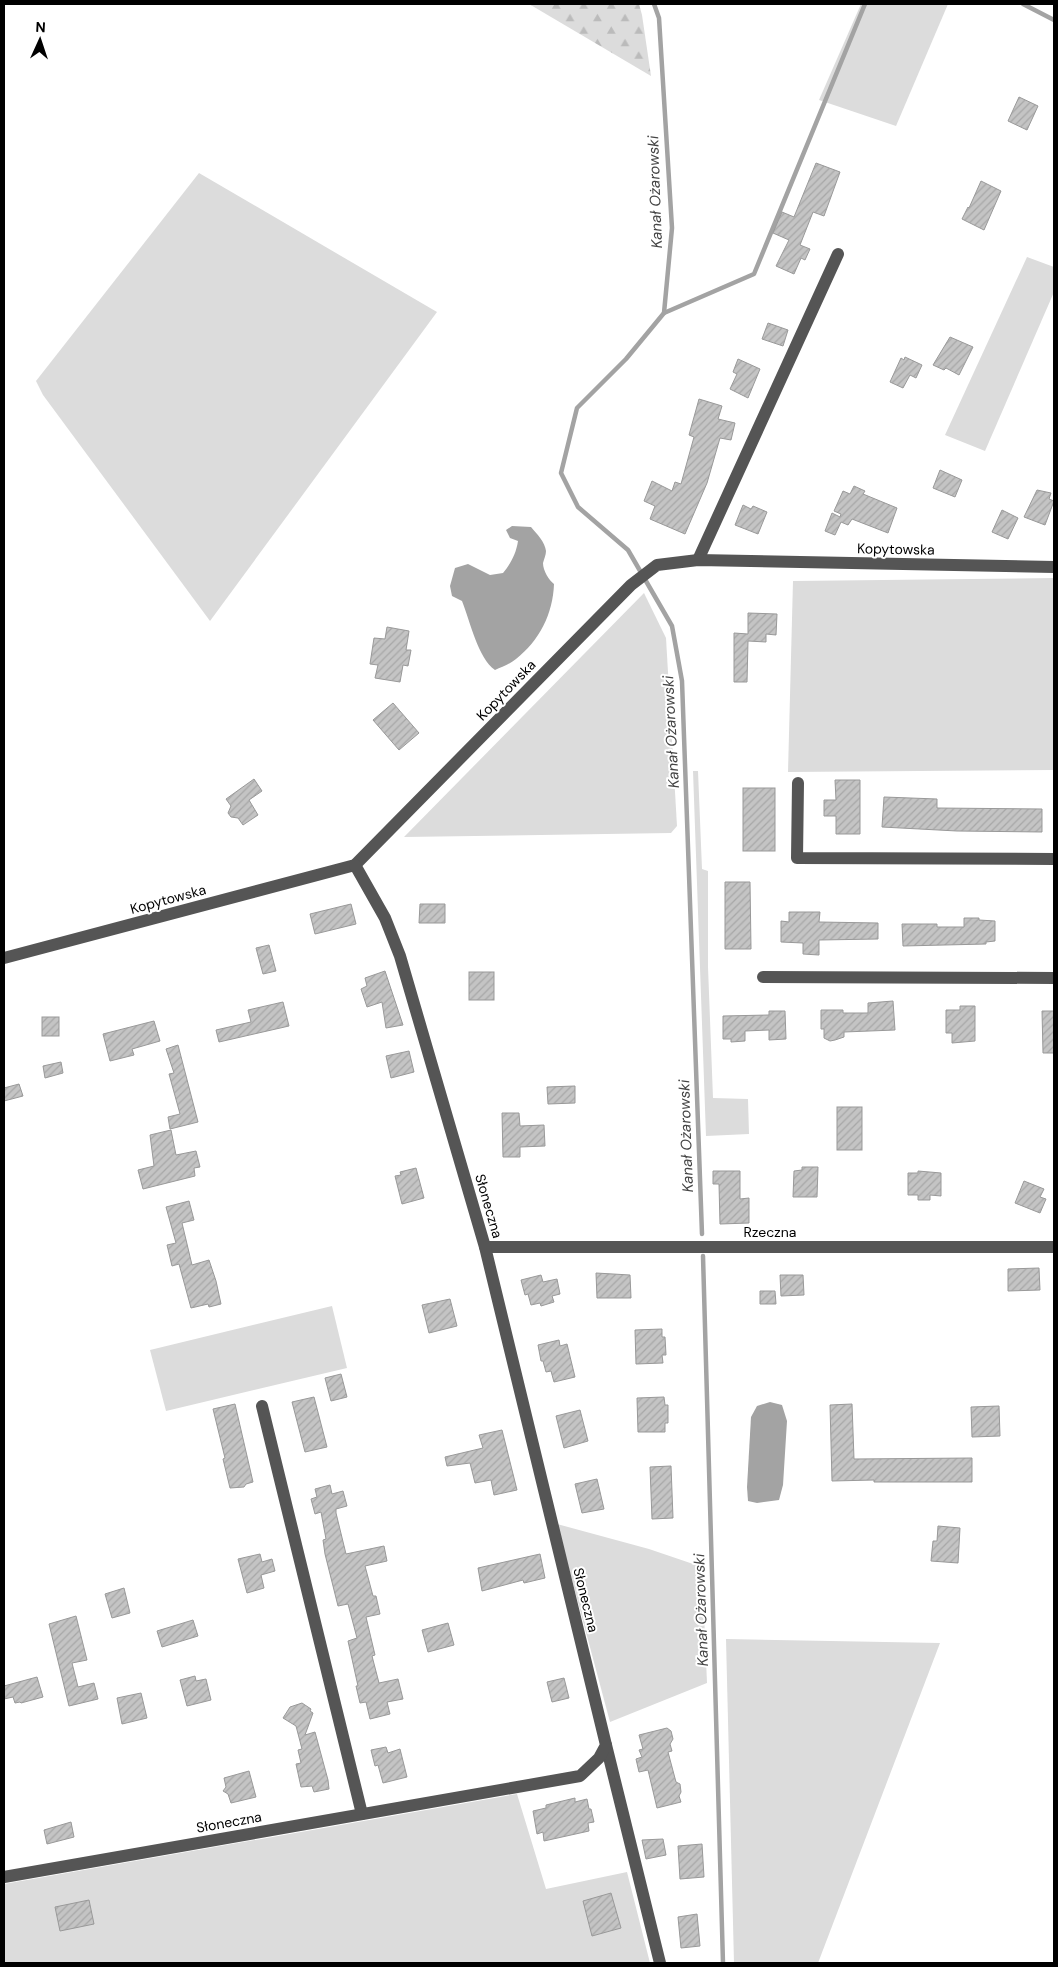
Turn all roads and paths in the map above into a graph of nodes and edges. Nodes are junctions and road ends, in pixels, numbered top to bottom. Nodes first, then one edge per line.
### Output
1 (838, 254) dead end
2 (698, 560) junction
3 (1054, 567) edge
4 (798, 783) dead end
5 (1054, 859) edge
6 (355, 865) junction
7 (4, 958) edge
8 (763, 977) dead end
9 (1054, 978) edge
10 (485, 1247) junction
11 (1054, 1248) edge
12 (262, 1406) dead end
13 (606, 1745) junction
14 (362, 1814) junction
15 (4, 1877) edge
16 (660, 1963) edge

1 - 2 street
2 - 3 street, Kopytowska
2 - 6 street, Kopytowska
4 - 5 street
6 - 7 street, Kopytowska
6 - 10 street, Słoneczna
8 - 9 street
10 - 11 street, Rzeczna
10 - 13 street, Słoneczna
12 - 14 street
13 - 14 street, Słoneczna
13 - 16 street
14 - 15 street, Słoneczna

